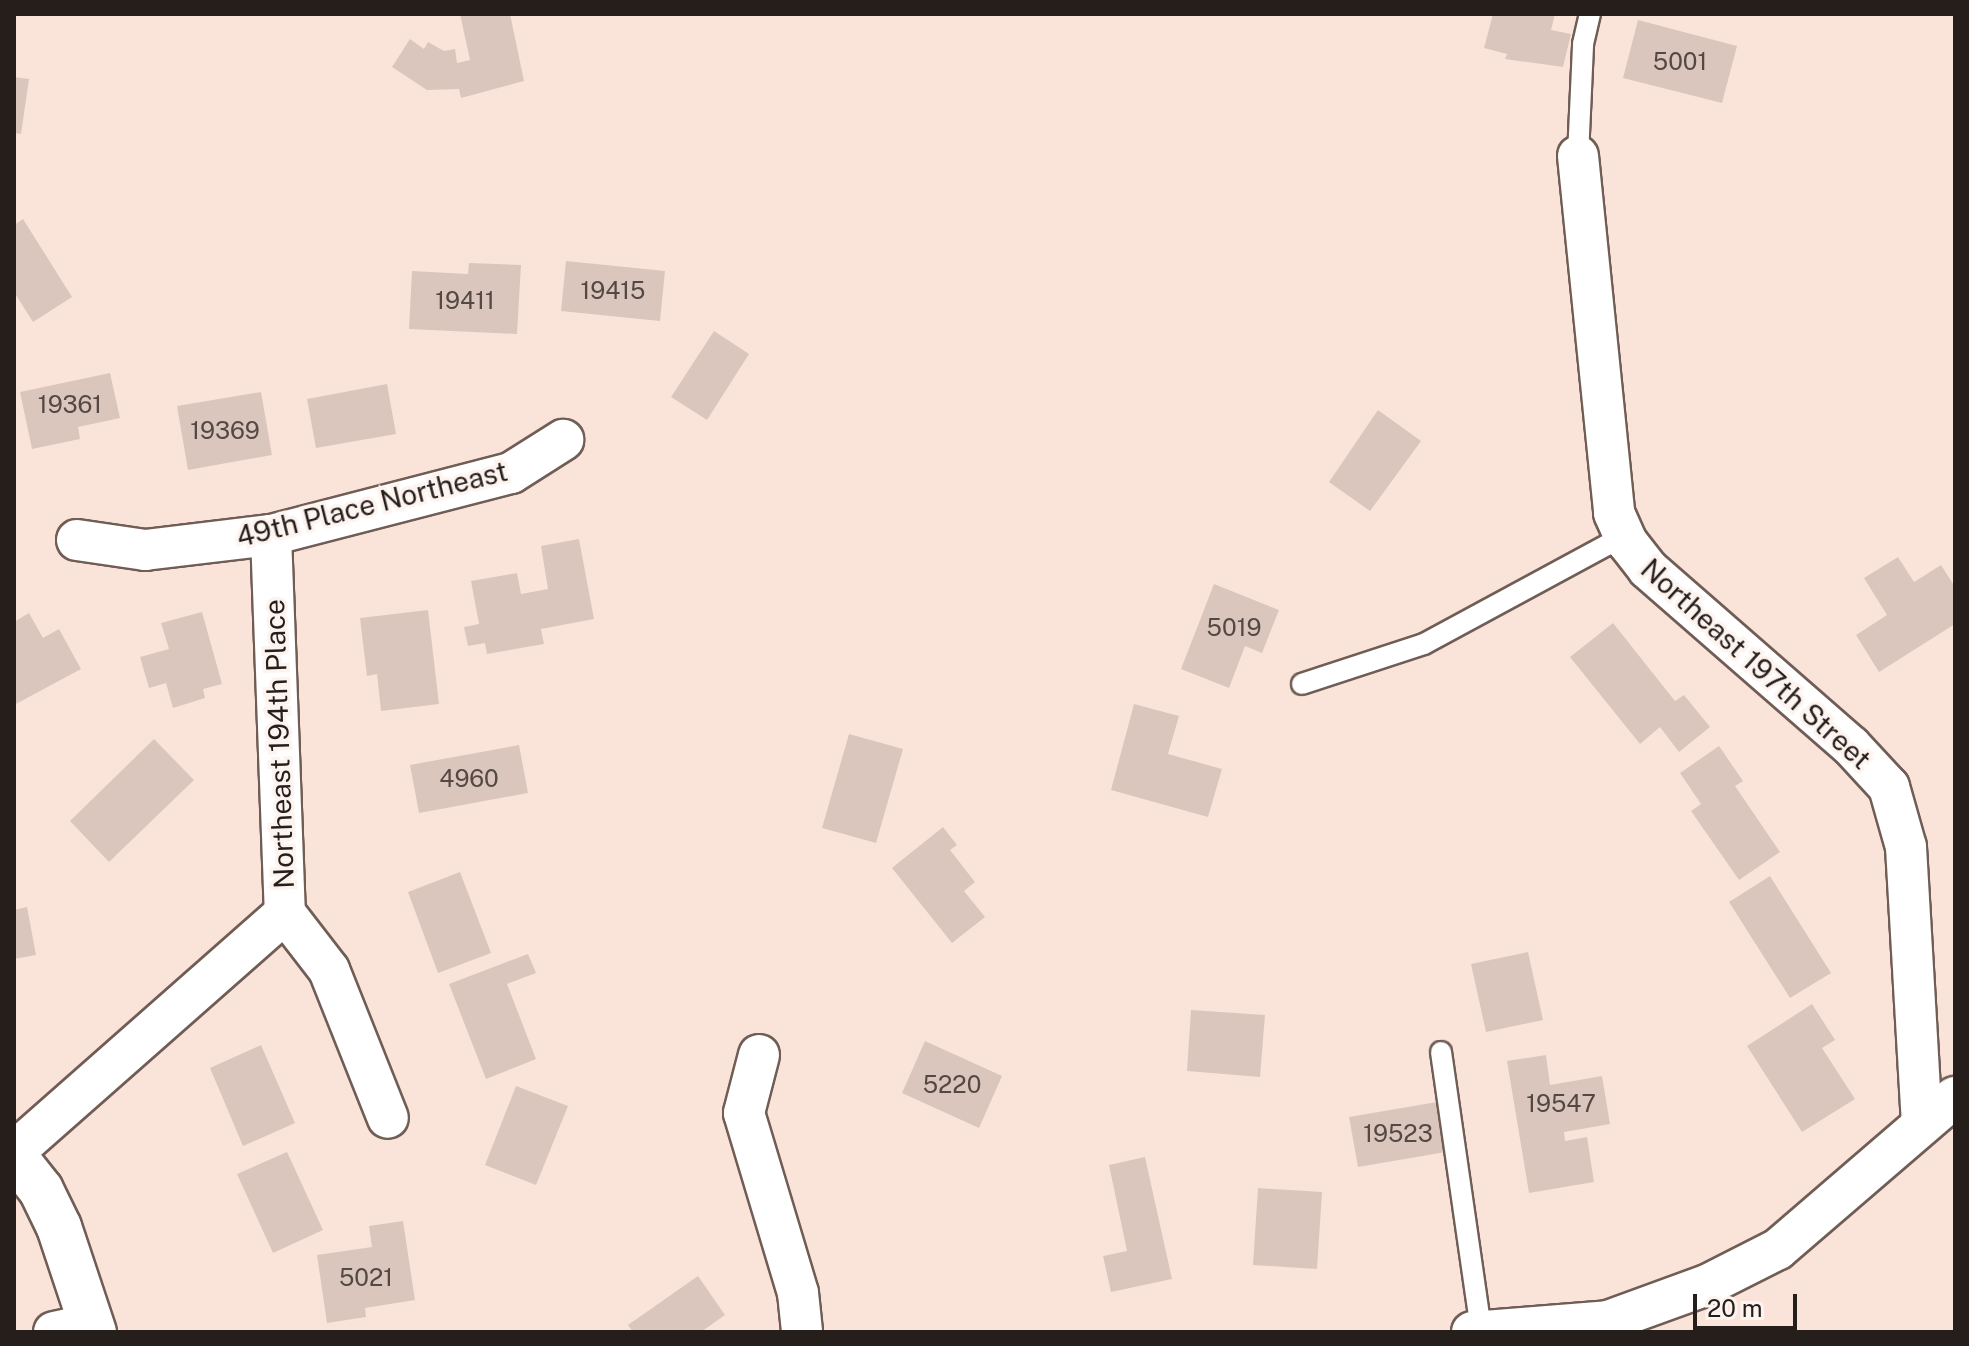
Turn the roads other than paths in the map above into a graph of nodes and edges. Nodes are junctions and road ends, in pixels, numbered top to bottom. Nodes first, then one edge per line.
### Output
1 (1590, 14) edge
2 (1578, 156) joint
3 (563, 440) dead end
4 (271, 535) junction
5 (1624, 536) junction
6 (77, 540) dead end
7 (1302, 684) dead end
8 (285, 913) junction
9 (1441, 1052) dead end
10 (759, 1055) dead end
11 (1955, 1097) edge
12 (388, 1118) dead end
13 (1922, 1123) junction
14 (14, 1154) edge
15 (80, 1329) edge
16 (1481, 1331) edge
17 (802, 1332) edge
18 (1472, 1332) edge

1 - 2 lane
2 - 5 street, Northeast 197th Street
3 - 4 street, 49th Place Northeast
4 - 6 street, 49th Place Northeast
4 - 8 street, Northeast 194th Place
5 - 7 lane
5 - 13 street, Northeast 197th Street
8 - 12 street, Northeast 194th Place
8 - 14 street
9 - 16 lane
10 - 17 street
11 - 13 street
13 - 16 street
14 - 15 street
16 - 18 street

